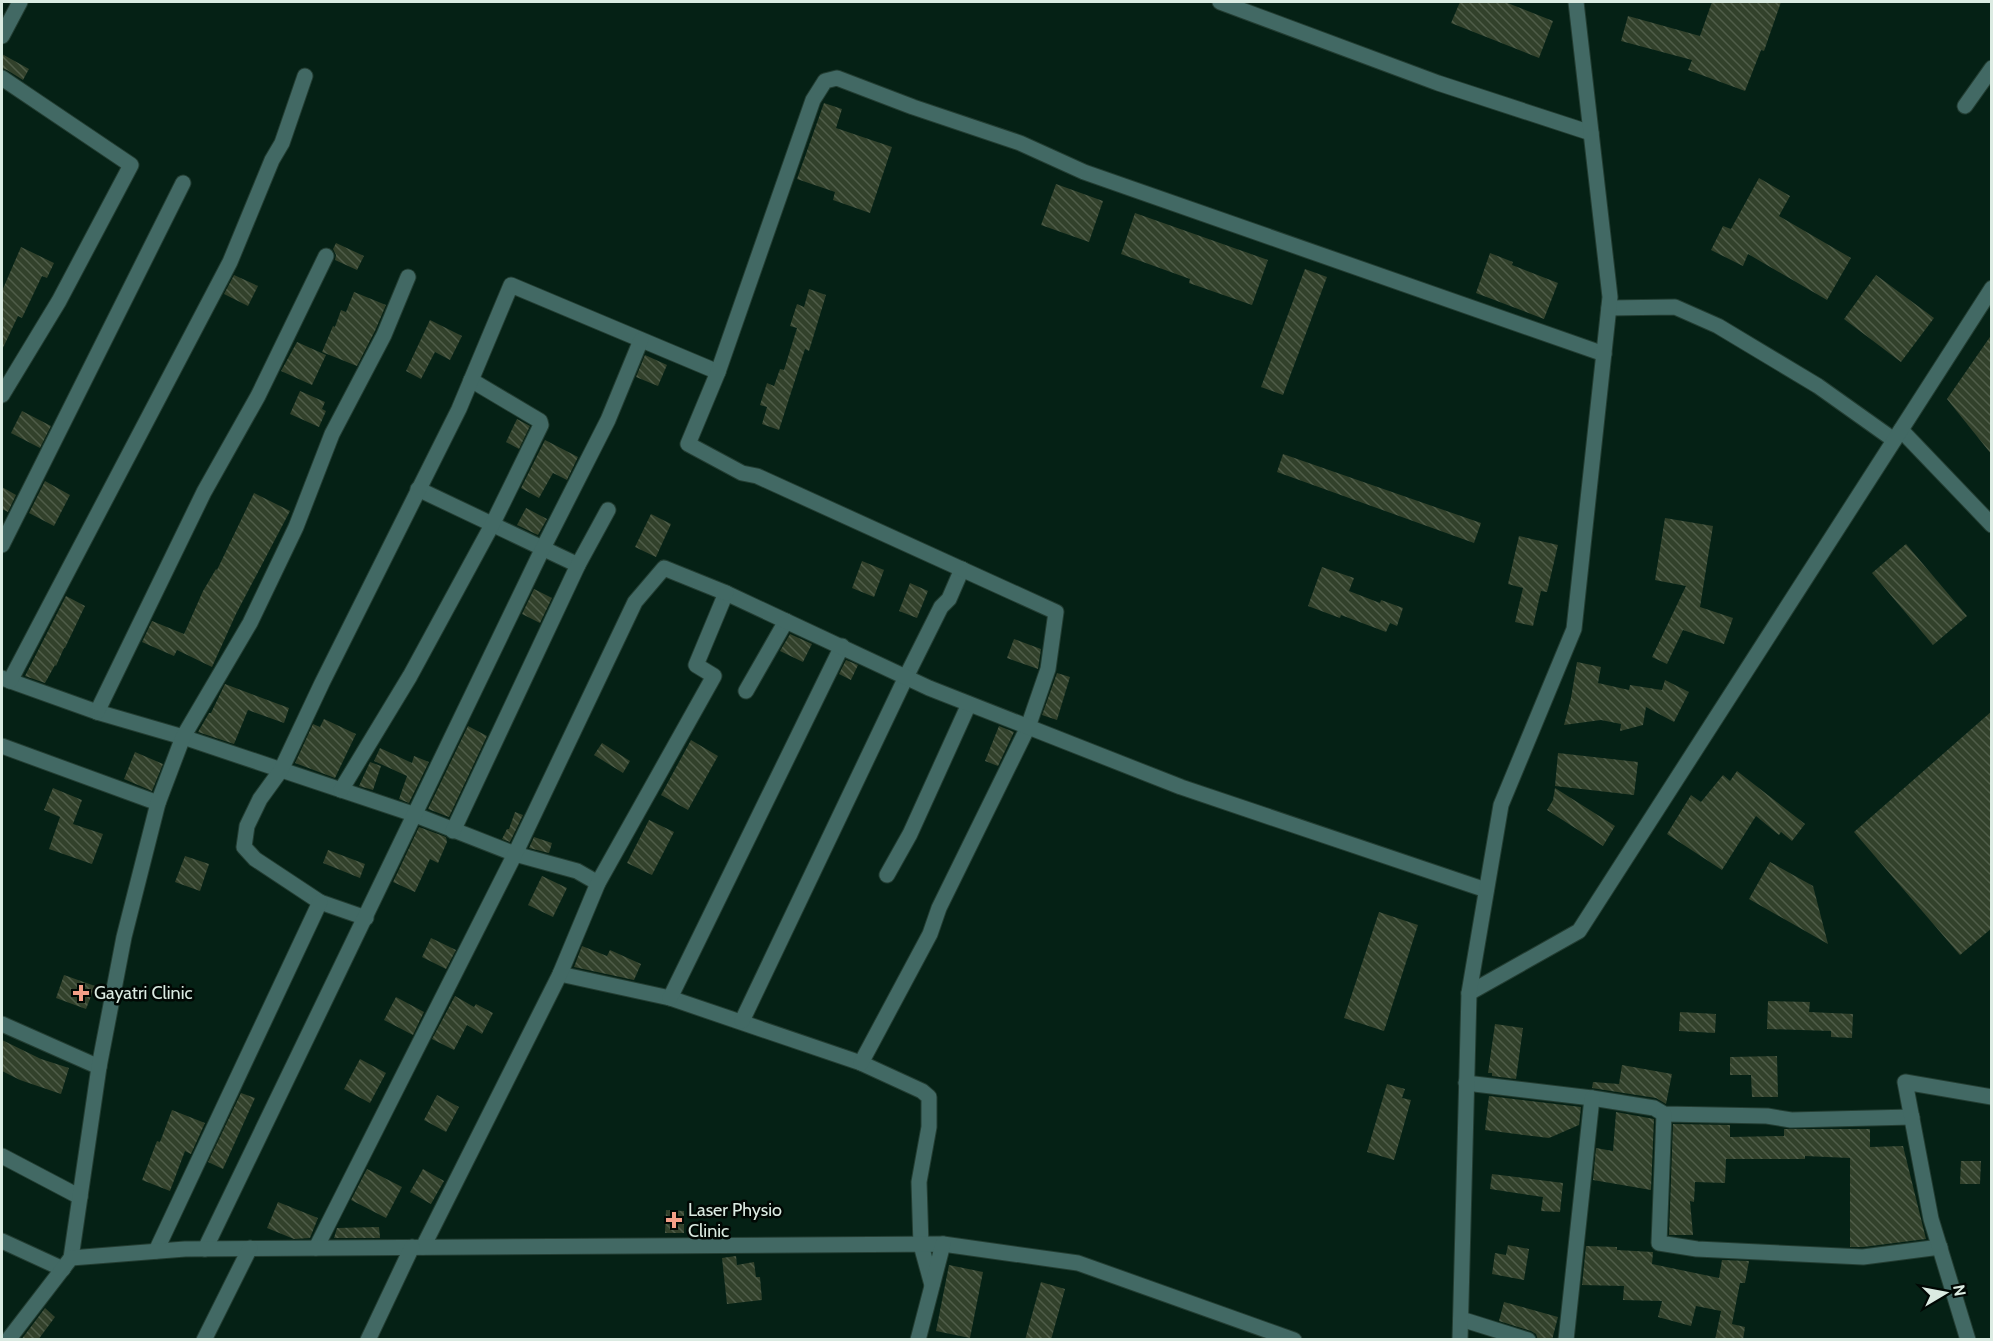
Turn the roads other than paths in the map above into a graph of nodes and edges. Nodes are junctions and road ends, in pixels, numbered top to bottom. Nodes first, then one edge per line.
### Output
1 (20, 2) edge
2 (1220, 2) edge
3 (1576, 2) edge
4 (2, 36) edge
5 (1992, 68) edge
6 (305, 76) dead end
7 (2, 78) edge
8 (1965, 106) dead end
9 (1591, 133) junction
10 (183, 183) dead end
11 (326, 256) dead end
12 (408, 277) dead end
13 (1992, 288) edge
14 (1609, 308) junction
15 (641, 340) junction
16 (1604, 354) junction
17 (718, 372) junction
18 (471, 380) junction
19 (2, 395) edge
20 (1897, 435) junction
21 (418, 489) junction
22 (608, 510) dead end
23 (492, 525) junction
24 (1992, 525) edge
25 (2, 545) edge
26 (542, 550) junction
27 (578, 565) junction
28 (962, 569) junction
29 (726, 593) junction
30 (786, 621) junction
31 (842, 646) junction
32 (906, 677) junction
33 (6, 680) edge
34 (746, 691) dead end
35 (969, 704) junction
36 (97, 712) junction
37 (1028, 727) junction
38 (183, 737) junction
39 (2, 746) edge
40 (282, 770) junction
41 (341, 790) junction
42 (158, 803) junction
43 (413, 814) junction
44 (453, 831) junction
45 (515, 854) junction
46 (887, 875) dead end
47 (598, 883) junction
48 (1486, 890) junction
49 (320, 903) junction
50 (366, 918) junction
51 (560, 974) junction
52 (1468, 993) junction
53 (670, 998) junction
54 (742, 1021) junction
55 (2, 1024) edge
56 (861, 1063) junction
57 (99, 1067) junction
58 (1466, 1083) junction
59 (1992, 1097) edge
60 (1592, 1098) junction
61 (1664, 1114) junction
62 (1912, 1117) junction
63 (2, 1156) edge
64 (80, 1197) junction
65 (2, 1241) edge
66 (943, 1244) junction
67 (921, 1245) junction
68 (418, 1247) junction
69 (1940, 1247) junction
70 (250, 1248) junction
71 (316, 1248) junction
72 (205, 1249) junction
73 (156, 1251) junction
74 (67, 1263) junction
75 (932, 1285) junction
76 (1461, 1319) junction
77 (7, 1338) edge
78 (204, 1340) edge
79 (368, 1340) edge
80 (918, 1340) edge
81 (1294, 1340) edge
82 (1460, 1340) edge
83 (1528, 1340) edge
84 (1566, 1340) edge
85 (1968, 1340) edge

1 - 4 street
2 - 9 street
3 - 9 street
5 - 8 street
6 - 33 street
7 - 19 street
9 - 14 street
10 - 25 street
11 - 36 street
12 - 38 street
13 - 20 street
14 - 16 street
14 - 20 street
15 - 17 street
15 - 18 street
15 - 26 street
16 - 17 street
16 - 48 street
17 - 28 street
18 - 21 street
18 - 23 street
20 - 24 street
20 - 52 street
21 - 23 street
21 - 40 street
22 - 27 street
23 - 26 street
23 - 41 street
26 - 27 street
26 - 43 street
27 - 44 street
28 - 32 street
28 - 37 street
29 - 30 street
29 - 45 street
29 - 47 street
30 - 31 street
30 - 34 street
31 - 32 street
31 - 53 street
32 - 35 street
32 - 54 street
33 - 36 street
35 - 37 street
35 - 46 street
36 - 38 street
37 - 48 street
37 - 56 street
38 - 40 street
38 - 42 street
39 - 42 street
40 - 41 street
40 - 49 street
41 - 43 street
42 - 57 street
43 - 44 street
43 - 50 street
44 - 45 street
45 - 47 street
45 - 71 street
47 - 51 street
48 - 52 street
49 - 50 street
49 - 73 street
50 - 72 street
51 - 53 street
51 - 68 street
52 - 58 street
53 - 54 street
54 - 56 street
55 - 57 street
56 - 67 street
57 - 64 street
58 - 60 street
58 - 76 street
59 - 62 street
60 - 61 street
60 - 84 street
61 - 62 street
61 - 69 street
62 - 69 street
63 - 64 street
64 - 74 street
65 - 74 street
66 - 67 street
66 - 75 street
66 - 81 street
67 - 68 street
67 - 75 street
68 - 71 street
68 - 79 street
69 - 85 street
70 - 71 street
70 - 72 street
70 - 78 street
72 - 73 street
73 - 74 street
74 - 77 street
75 - 80 street
76 - 82 street
76 - 83 street

